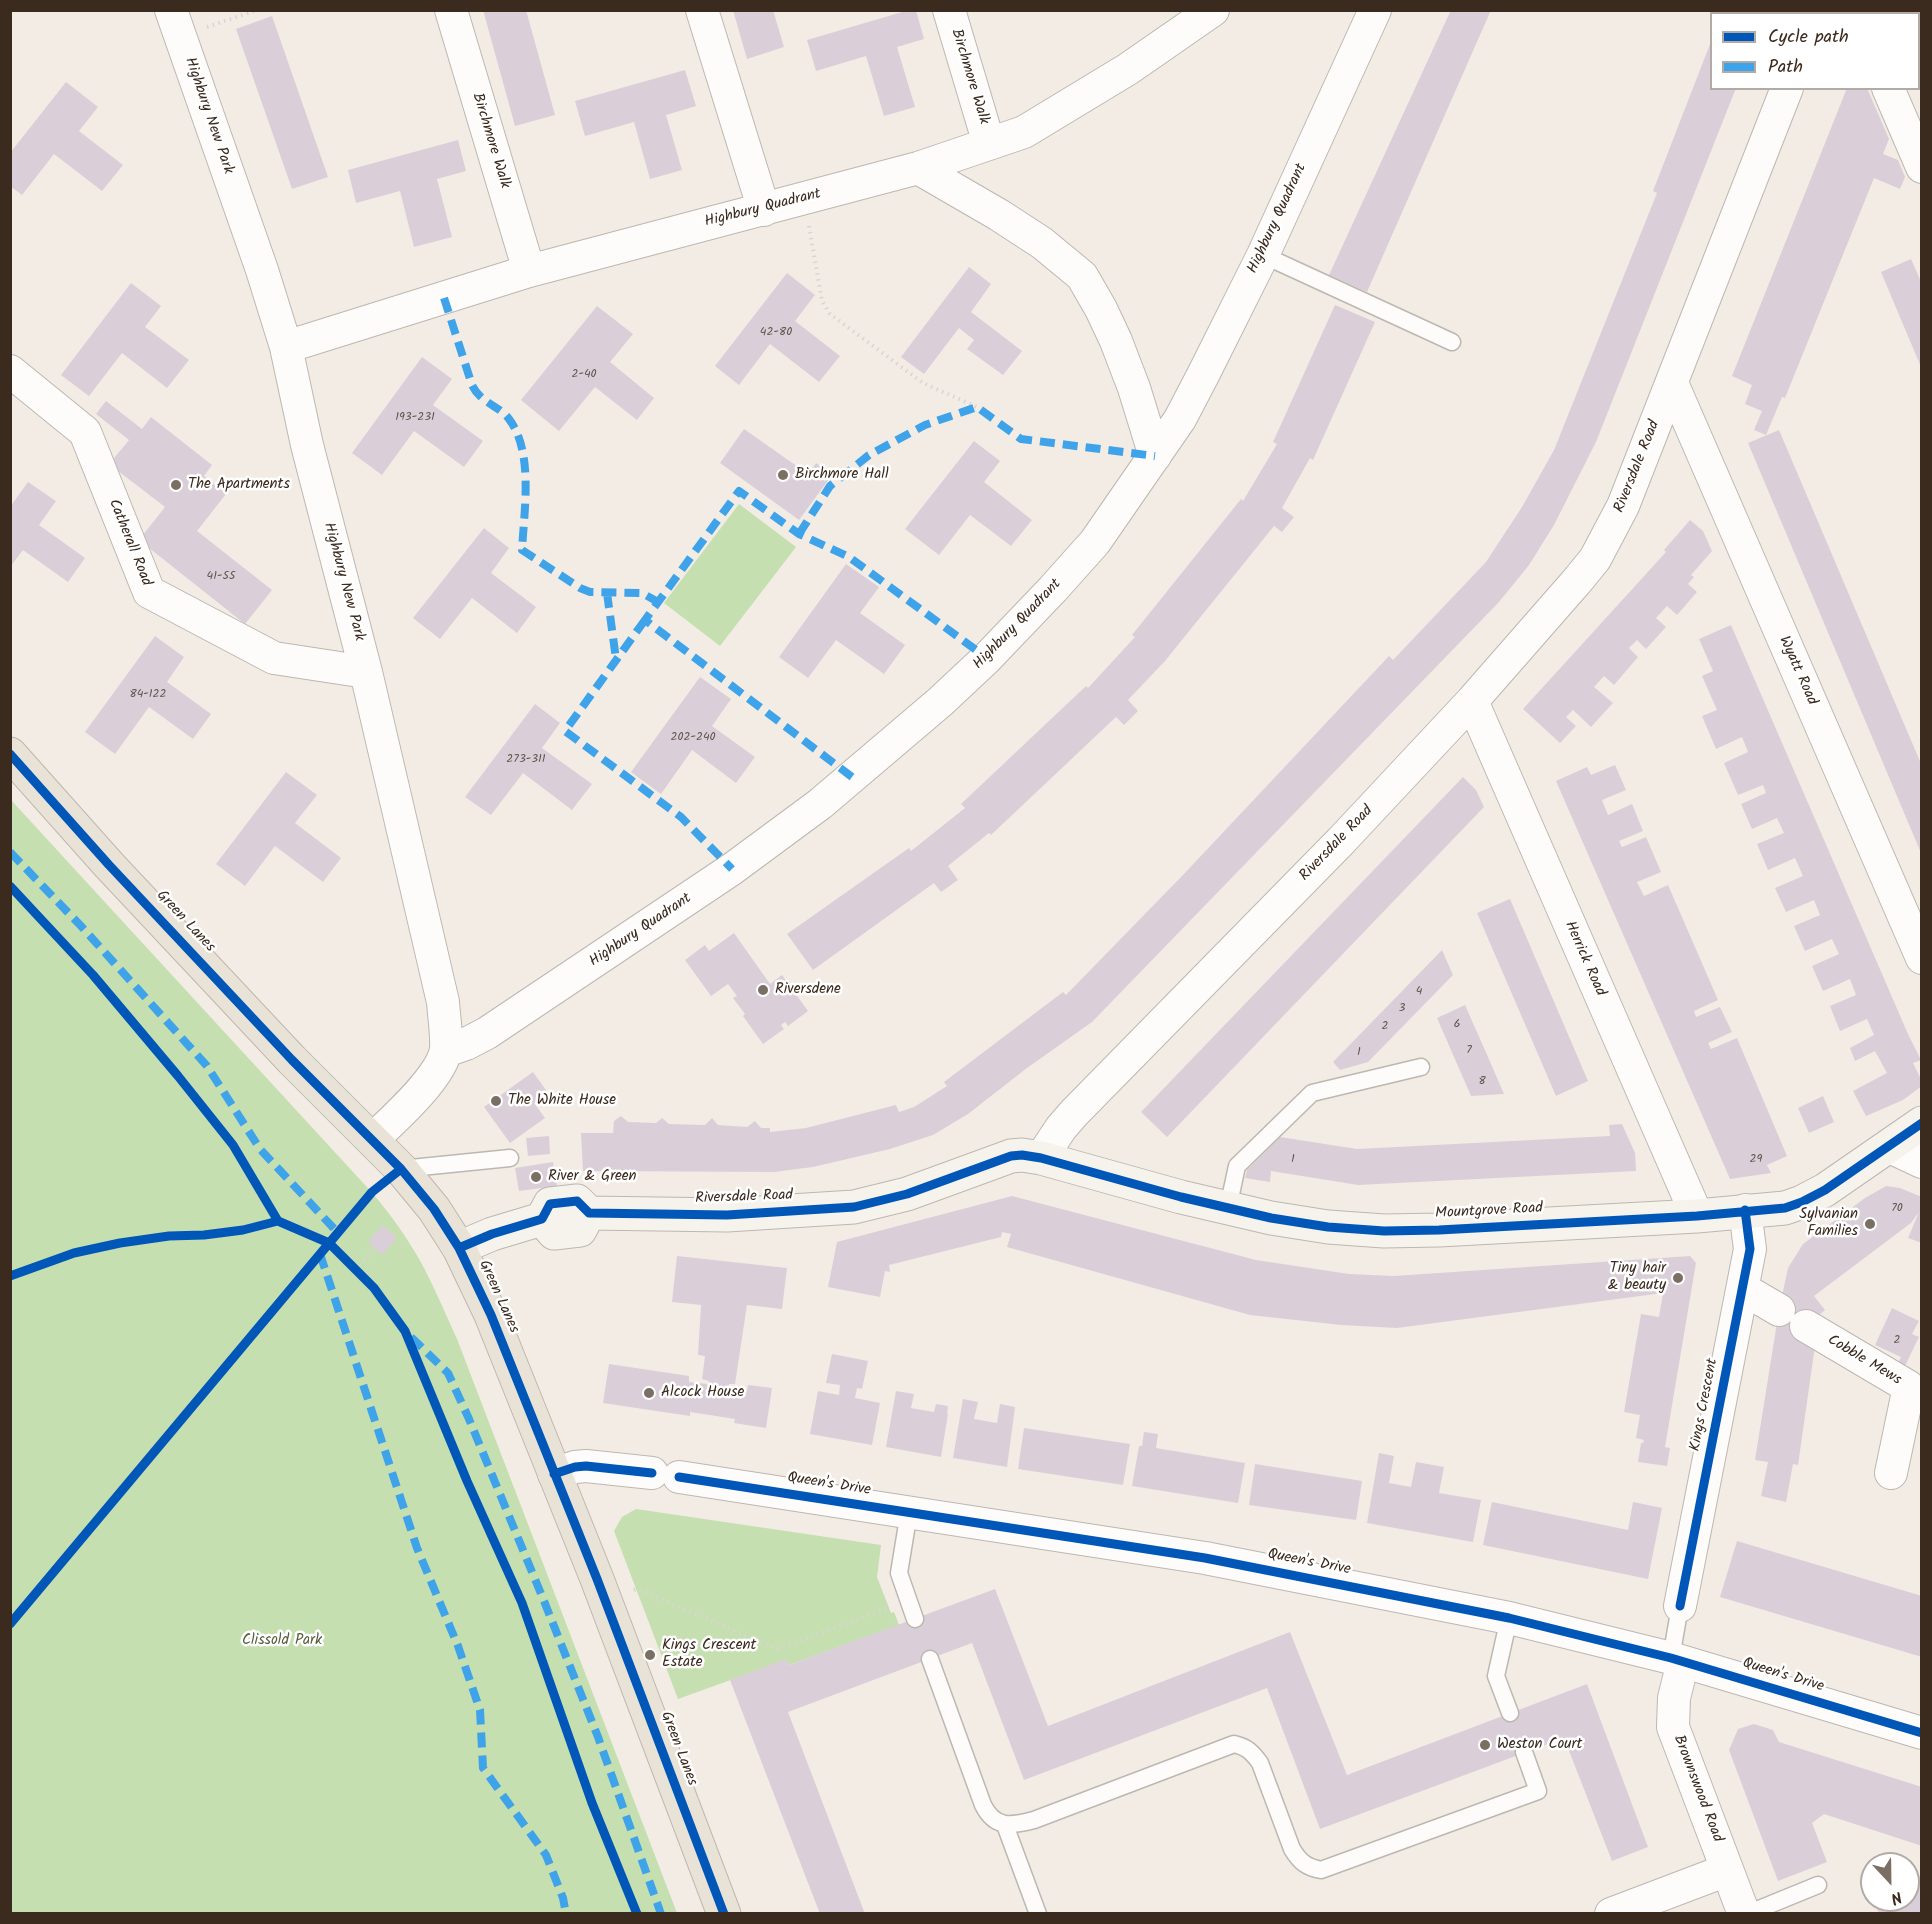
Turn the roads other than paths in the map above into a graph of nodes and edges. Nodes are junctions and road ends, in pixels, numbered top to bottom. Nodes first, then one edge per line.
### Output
1 (451, 10) edge
2 (702, 10) edge
3 (949, 10) edge
4 (1213, 10) edge
5 (1375, 10) edge
6 (176, 23) edge
7 (1786, 90) edge
8 (1889, 90) edge
9 (989, 144) junction
10 (1922, 167) edge
11 (918, 168) junction
12 (764, 210) junction
13 (1263, 255) junction
14 (529, 271) junction
15 (1452, 342) dead end
16 (286, 347) junction
17 (10, 371) edge
18 (1672, 383) junction
19 (1155, 456) junction
20 (366, 672) junction
21 (1472, 701) junction
22 (10, 754) edge
23 (1922, 958) edge
24 (446, 1051) junction
25 (1421, 1067) dead end
26 (1922, 1123) edge
27 (372, 1140) junction
28 (1890, 1147) junction
29 (510, 1158) dead end
30 (1041, 1158) junction
31 (1922, 1162) edge
32 (401, 1169) junction
33 (1228, 1208) junction
34 (1745, 1210) junction
35 (1697, 1216) junction
36 (459, 1248) junction
37 (1743, 1288) junction
38 (1779, 1310) dead end
39 (1806, 1326) dead end
40 (1891, 1473) dead end
41 (554, 1474) junction
42 (909, 1512) junction
43 (1680, 1606) joint
44 (1509, 1618) junction
45 (915, 1619) dead end
46 (930, 1659) dead end
47 (1677, 1660) junction
48 (1510, 1713) dead end
49 (1922, 1733) edge
50 (1524, 1752) dead end
51 (1005, 1825) junction
52 (1727, 1870) junction
53 (1818, 1885) dead end
54 (724, 1914) edge
55 (1038, 1914) edge
56 (1611, 1914) edge
57 (1745, 1914) edge

1 - 14 street, Birchmore Walk
2 - 12 street
3 - 9 street, Birchmore Walk
4 - 9 street, Highbury Quadrant
5 - 13 street, Highbury Quadrant
6 - 16 street, Highbury New Park
7 - 18 street, Riversdale Road
8 - 10 street
9 - 11 street, Highbury Quadrant
11 - 12 street, Highbury Quadrant
11 - 19 street
12 - 14 street, Highbury Quadrant
13 - 15 lane
13 - 19 street, Highbury Quadrant
14 - 16 street, Highbury Quadrant
16 - 20 street, Highbury New Park
17 - 20 street, Catherall Road
18 - 21 street, Riversdale Road
18 - 23 street, Wyatt Road
19 - 24 street, Highbury Quadrant
20 - 24 street, Highbury New Park
21 - 30 street, Riversdale Road
21 - 35 street, Herrick Road
22 - 27 main road, Green Lanes
24 - 27 street
25 - 33 lane
26 - 28 street, Mountgrove Road
27 - 32 main road, Green Lanes
28 - 31 street
28 - 34 street, Mountgrove Road
29 - 32 lane
30 - 33 street, Mountgrove Road
30 - 36 street, Riversdale Road
32 - 36 main road, Green Lanes
33 - 35 street, Mountgrove Road
34 - 35 street, Mountgrove Road
34 - 37 street, Kings Crescent
36 - 41 main road, Green Lanes
37 - 38 street
37 - 43 street, Kings Crescent
39 - 40 street, Cobble Mews
41 - 42 street, Queen's Drive
41 - 54 main road, Green Lanes
42 - 44 street, Queen's Drive
42 - 45 lane
43 - 47 lane, Kings Crescent
44 - 47 street, Queen's Drive
44 - 48 lane
46 - 51 lane
47 - 49 street, Queen's Drive
47 - 52 street, Brownswood Road
50 - 51 lane
51 - 55 lane
52 - 56 street
52 - 57 street, Brownswood Road
53 - 57 lane

